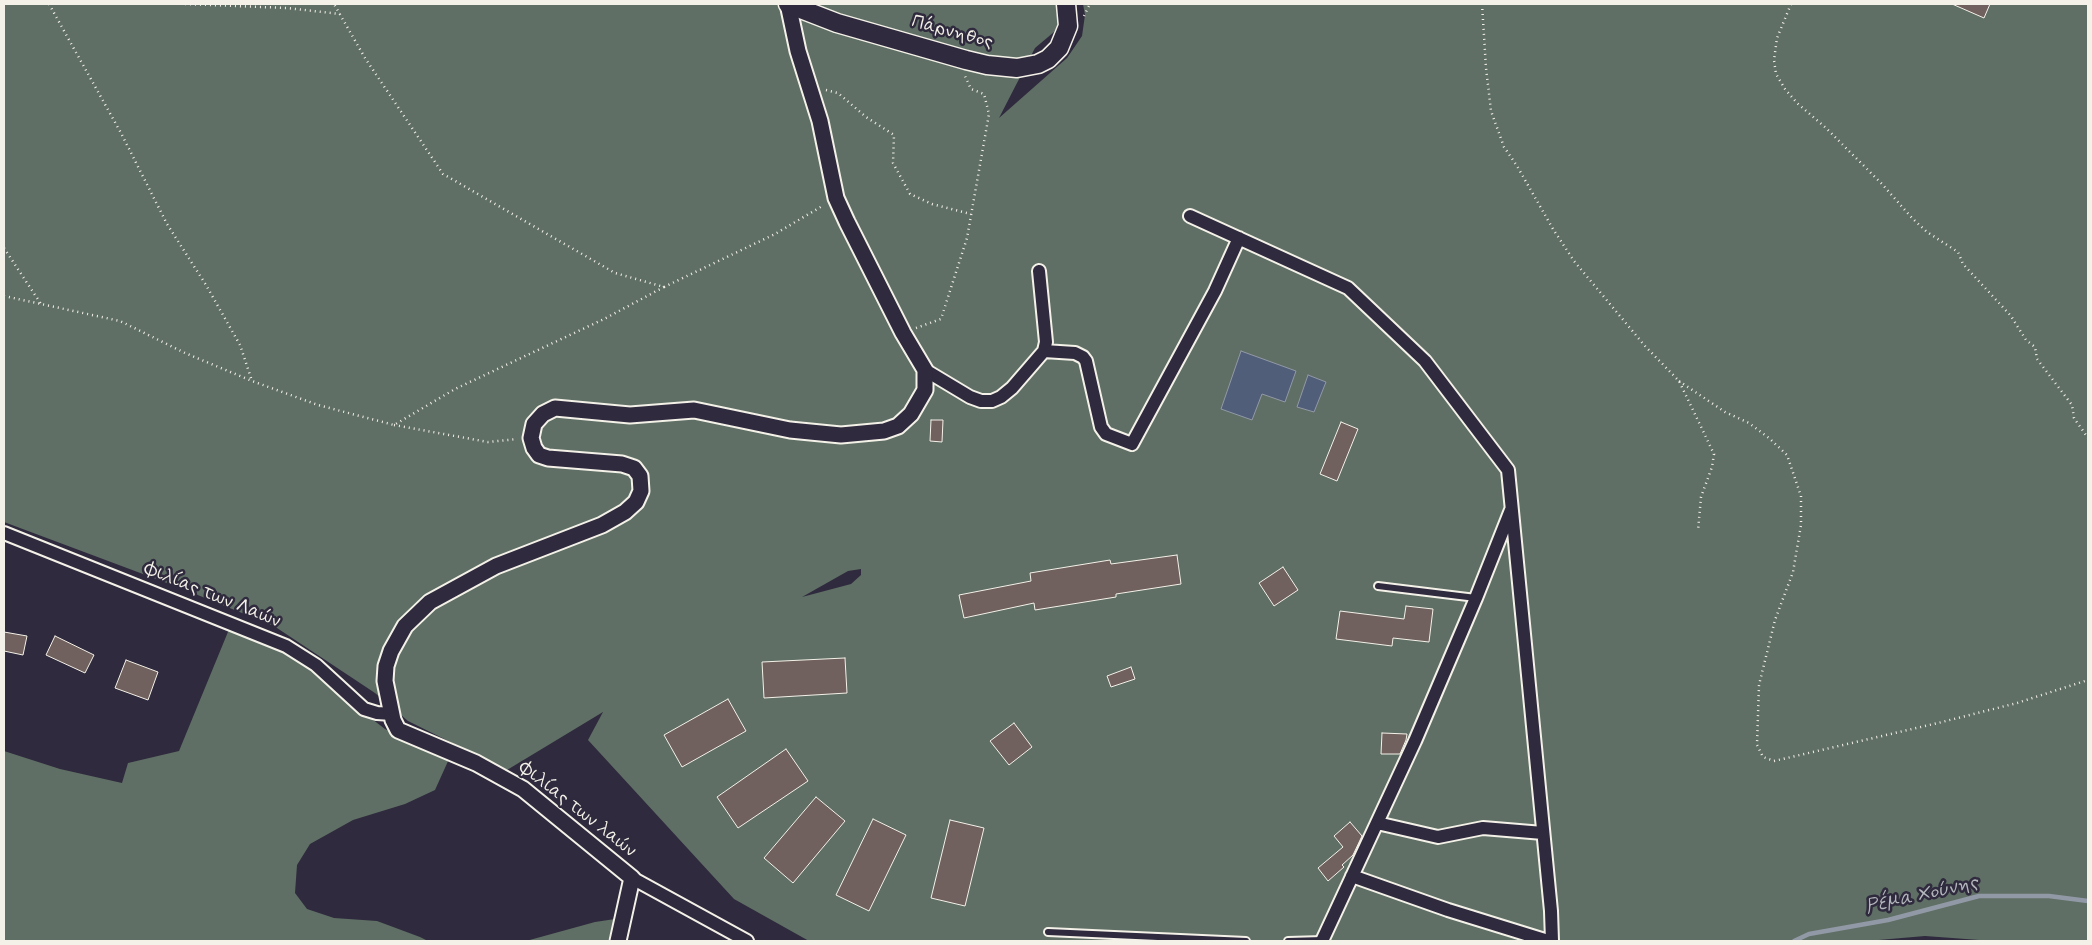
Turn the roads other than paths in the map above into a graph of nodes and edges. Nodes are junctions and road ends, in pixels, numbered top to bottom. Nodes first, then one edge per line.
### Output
1 (788, 4) edge
2 (1066, 4) edge
3 (1190, 216) dead end
4 (1238, 238) junction
5 (1039, 271) dead end
6 (1044, 351) junction
7 (925, 370) junction
8 (1512, 508) junction
9 (4, 533) edge
10 (1378, 586) dead end
11 (1476, 598) junction
12 (392, 714) junction
13 (1377, 823) junction
14 (1543, 833) junction
15 (1352, 876) junction
16 (632, 878) junction
17 (1048, 932) dead end
18 (1322, 940) edge
19 (618, 941) edge
20 (747, 941) edge
21 (1246, 941) edge
22 (1288, 941) edge
23 (1548, 941) edge
24 (1552, 941) edge

1 - 2 main road, Πάρνηθος
1 - 7 street
3 - 4 street
4 - 6 street
4 - 8 street
5 - 6 street
6 - 7 street
7 - 12 street
8 - 11 street
8 - 14 street
9 - 12 street, Φιλίας των Λαών
10 - 11 lane
11 - 13 street
12 - 16 street, Φιλίας των λαών
13 - 14 street
13 - 15 street
14 - 24 street
15 - 18 street
15 - 23 street
16 - 19 street, Φιλίας των λαών
16 - 20 street
17 - 21 lane
18 - 22 lane

